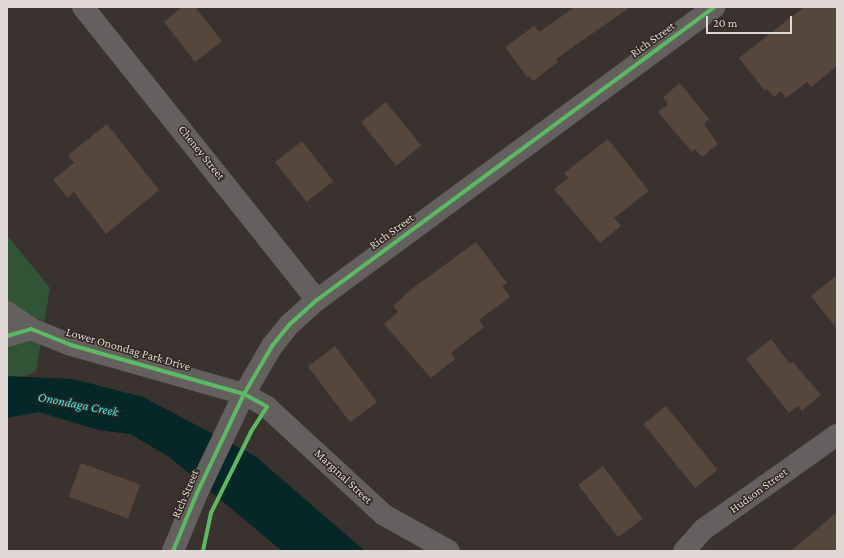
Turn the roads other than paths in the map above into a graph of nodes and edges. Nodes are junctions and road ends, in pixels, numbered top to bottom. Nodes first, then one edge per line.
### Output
1 (84, 7) edge
2 (715, 7) edge
3 (318, 300) junction
4 (7, 312) edge
5 (31, 330) junction
6 (7, 336) edge
7 (244, 394) junction
8 (837, 435) edge
9 (173, 551) edge
10 (448, 551) edge
11 (684, 551) edge

1 - 3 street, Cheney Street
2 - 3 street, Rich Street
3 - 7 street, Rich Street
4 - 5 street, Lower Onondag Park Drive
5 - 6 street
5 - 7 street, Lower Onondag Park Drive
7 - 9 street, Rich Street
7 - 10 street, Marginal Street
8 - 11 street, Hudson Street

